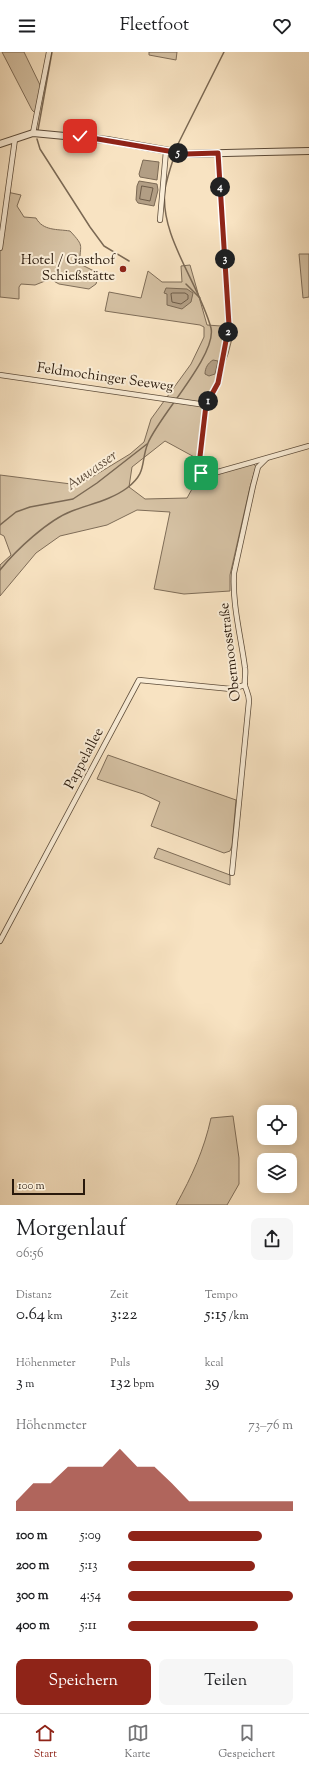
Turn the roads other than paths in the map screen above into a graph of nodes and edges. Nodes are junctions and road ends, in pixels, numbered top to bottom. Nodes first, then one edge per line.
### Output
1 (49, 52) edge
2 (34, 133) junction
3 (15, 139) junction
4 (0, 144) edge
5 (166, 151) junction
6 (309, 151) edge
7 (218, 153) junction
8 (160, 220) dead end
9 (0, 248) edge
10 (0, 375) edge
11 (206, 405) junction
12 (309, 446) edge
13 (267, 458) junction
14 (245, 685) junction
15 (232, 873) dead end
16 (0, 941) edge

1 - 2 street
2 - 3 street
2 - 5 street
3 - 4 street
3 - 9 street
5 - 7 street
5 - 8 street
6 - 7 street
7 - 11 street
10 - 11 street, Feldmochinger Seeweg
11 - 13 street
12 - 13 street
13 - 14 street, Obermoosstraße
14 - 15 street, Obermoosstraße
14 - 16 street, Pappelallee

